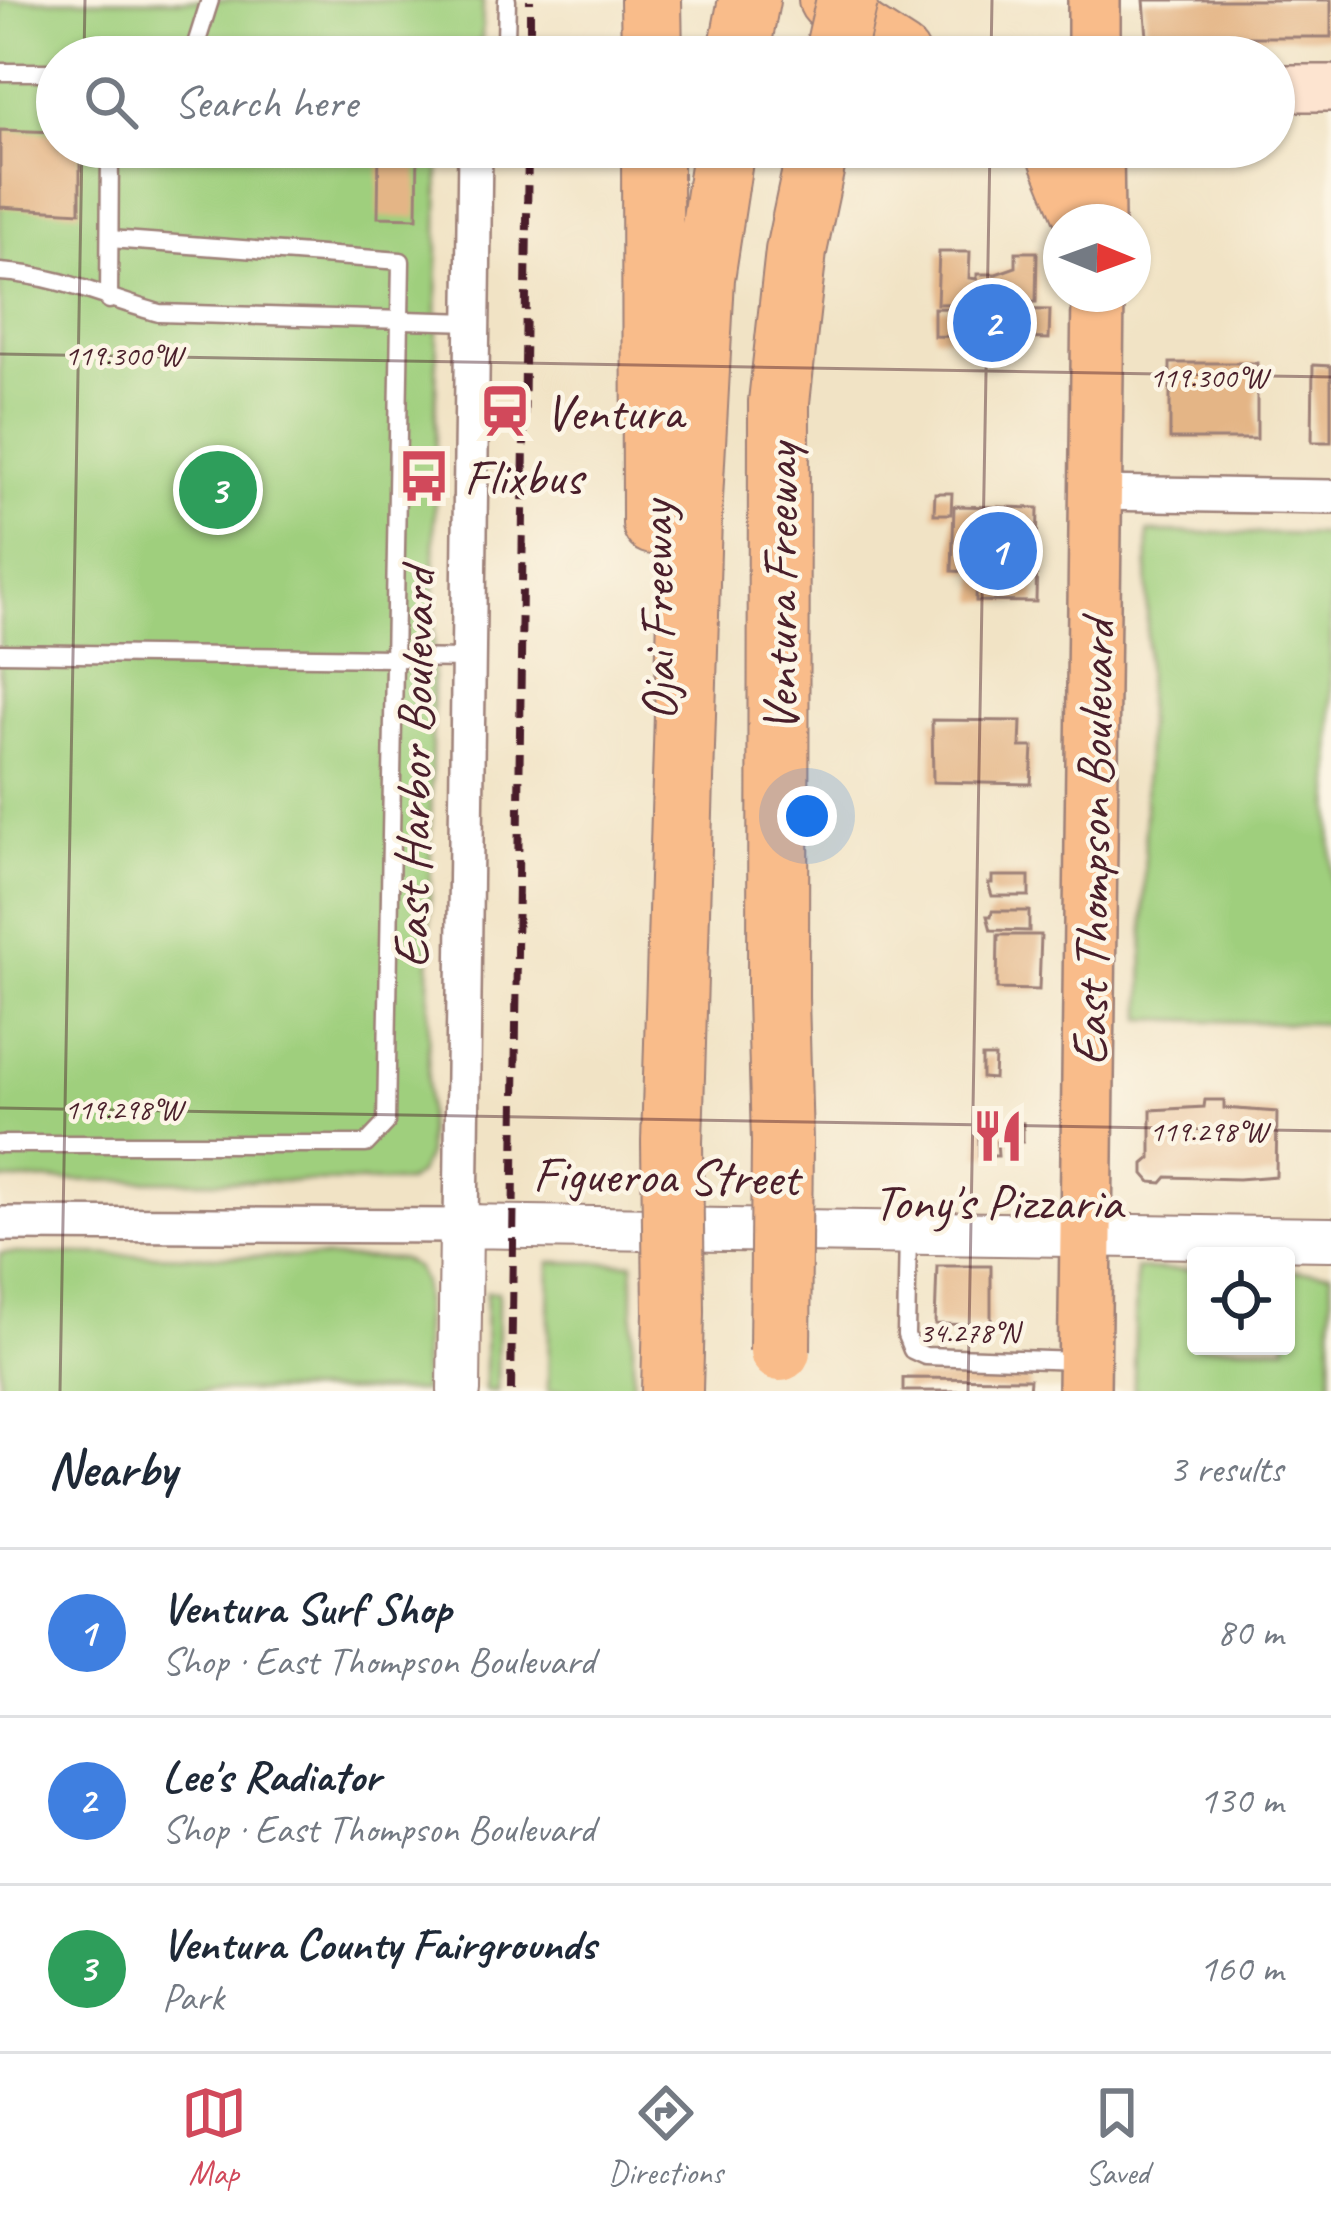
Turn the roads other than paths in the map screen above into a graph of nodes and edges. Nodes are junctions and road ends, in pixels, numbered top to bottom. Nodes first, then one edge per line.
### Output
1 (210, 0) edge
2 (506, 0) edge
3 (651, 0) edge
4 (830, 0) edge
5 (848, 0) edge
6 (1094, 0) edge
7 (199, 36) edge
8 (506, 36) edge
9 (652, 36) edge
10 (839, 36) edge
11 (867, 36) edge
12 (1094, 36) edge
13 (0, 71) edge
14 (36, 72) edge
15 (1295, 88) edge
16 (1331, 88) edge
17 (110, 168) edge
18 (475, 168) edge
19 (652, 168) edge
20 (721, 168) edge
21 (814, 168) edge
22 (1065, 168) edge
23 (1097, 168) edge
24 (1080, 204) edge
25 (1097, 204) edge
26 (110, 239) junction
27 (0, 272) edge
28 (109, 300) junction
29 (1098, 312) edge
30 (401, 320) junction
31 (473, 322) junction
32 (1097, 493) junction
33 (1331, 497) edge
34 (0, 653) edge
35 (395, 658) junction
36 (468, 659) junction
37 (677, 1075) junction
38 (0, 1144) edge
39 (0, 1224) edge
40 (461, 1226) junction
41 (908, 1233) junction
42 (1086, 1235) junction
43 (1331, 1238) edge
44 (778, 1371) edge
45 (1085, 1376) edge
46 (459, 1391) edge
47 (673, 1391) edge

1 - 7 lane
2 - 8 lane
3 - 9 highway
4 - 11 highway
5 - 10 highway, bridge
6 - 12 main road
13 - 14 lane
15 - 16 main road
17 - 26 lane
18 - 31 street, East Harbor Boulevard
19 - 37 highway, Ojai Freeway
20 - 37 highway, Ventura Freeway
21 - 44 highway, Ventura Freeway, bridge
22 - 24 highway
23 - 25 main road
26 - 28 lane
26 - 30 lane
27 - 28 lane
28 - 30 lane
29 - 32 main road, East Thompson Boulevard
30 - 31 lane
30 - 35 lane
31 - 36 street, East Harbor Boulevard
32 - 33 street
32 - 42 main road, East Thompson Boulevard
34 - 35 lane
35 - 36 lane
35 - 38 lane
36 - 40 street, East Harbor Boulevard
37 - 47 highway, Ventura Freeway, bridge
39 - 40 street, Figueroa Street
40 - 41 street, Figueroa Street
40 - 46 street, East Harbor Boulevard
41 - 42 street, Figueroa Street
41 - 45 lane
42 - 43 street, Figueroa Street
42 - 45 main road, East Thompson Boulevard

